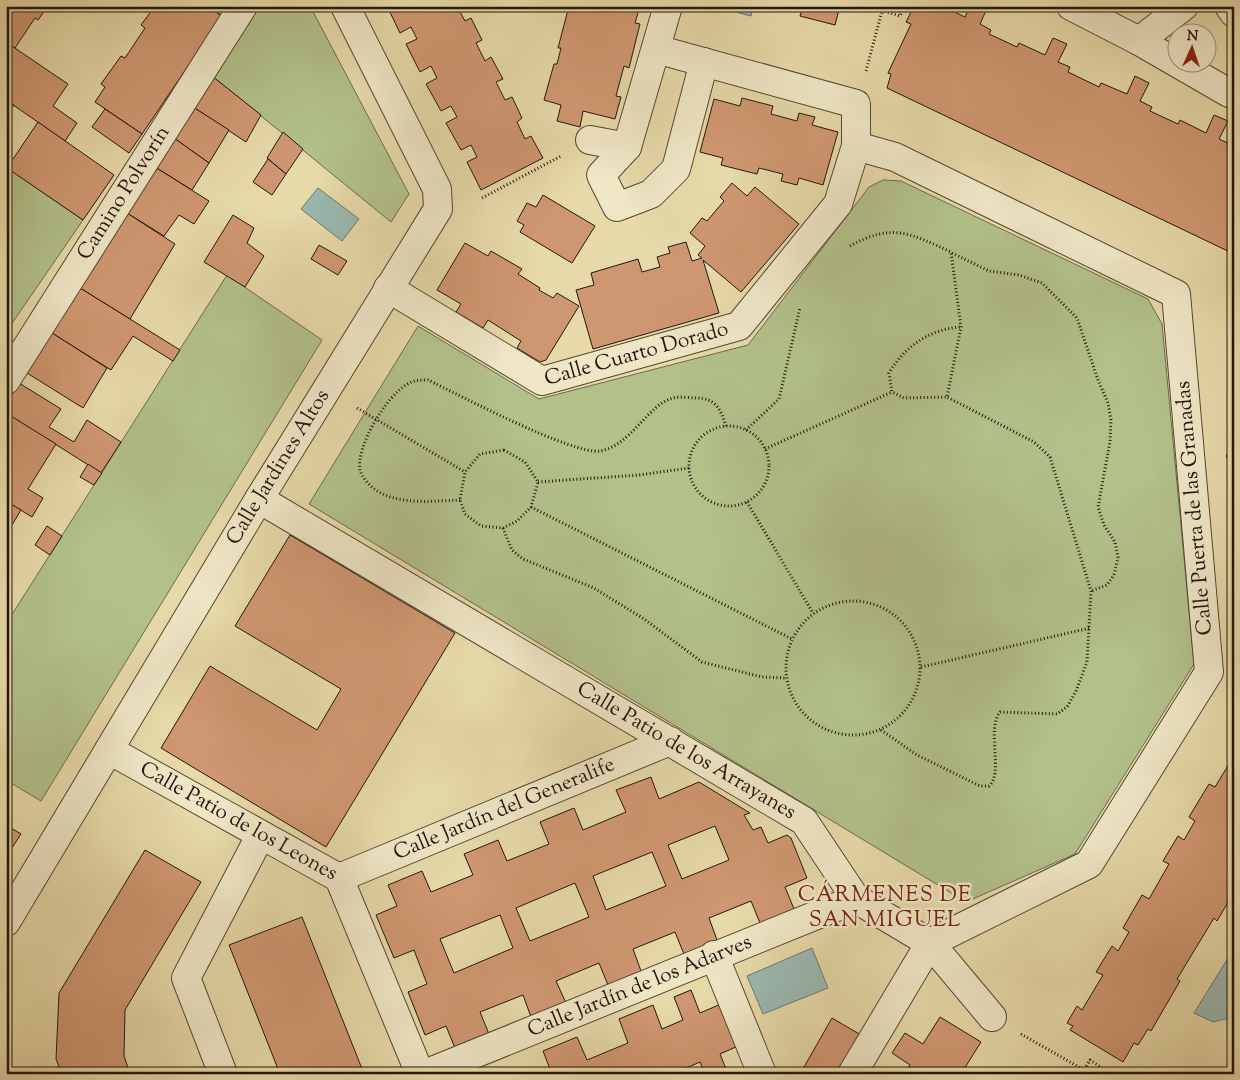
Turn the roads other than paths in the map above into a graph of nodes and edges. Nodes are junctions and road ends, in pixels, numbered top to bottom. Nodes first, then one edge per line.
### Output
1 (244, 6) edge
2 (345, 6) edge
3 (668, 6) edge
4 (1071, 6) edge
5 (1184, 6) edge
6 (1229, 6) edge
7 (1234, 13) edge
8 (1139, 41) junction
9 (656, 50) junction
10 (704, 62) junction
11 (1229, 93) dead end
12 (590, 140) road end
13 (856, 146) junction
14 (627, 147) junction
15 (388, 288) junction
16 (6, 380) edge
17 (259, 499) junction
18 (670, 741) junction
19 (109, 750) junction
20 (260, 836) junction
21 (339, 878) junction
22 (856, 899) junction
23 (6, 922) edge
24 (930, 944) junction
25 (714, 955) junction
26 (992, 1017) road end
27 (223, 1074) edge
28 (420, 1074) edge
29 (426, 1074) edge
30 (762, 1074) edge
31 (852, 1074) edge

1 - 16 street, Camino Polvorín
2 - 15 street, Calle Jardines Altos
3 - 9 street
4 - 8 street
5 - 8 street
6 - 7 street
8 - 11 street
9 - 10 street
9 - 14 street
10 - 13 street, Calle Cuarto Dorado
10 - 14 street
12 - 14 street
13 - 15 street, Calle Cuarto Dorado
13 - 24 street, Calle Puerta de las Granadas
15 - 17 street, Calle Jardines Altos
17 - 18 street, Calle Patio de los Arrayanes
17 - 19 street, Calle Jardines Altos
18 - 21 street, Calle Jardín del Generalife
18 - 22 street, Calle Patio de los Arrayanes
19 - 20 street, Calle Patio de los Leones
19 - 23 street, Calle Jardines Altos
20 - 21 street, Calle Patio de los Leones
20 - 27 street
21 - 28 street, Calle Patio de los Leones
22 - 24 street, Calle Patio de los Arrayanes
22 - 25 street, Calle Jardín de los Adarves
24 - 26 street, Calle Patio de los Arrayanes
24 - 31 street
25 - 29 street, Calle Jardín de los Adarves
25 - 30 street

